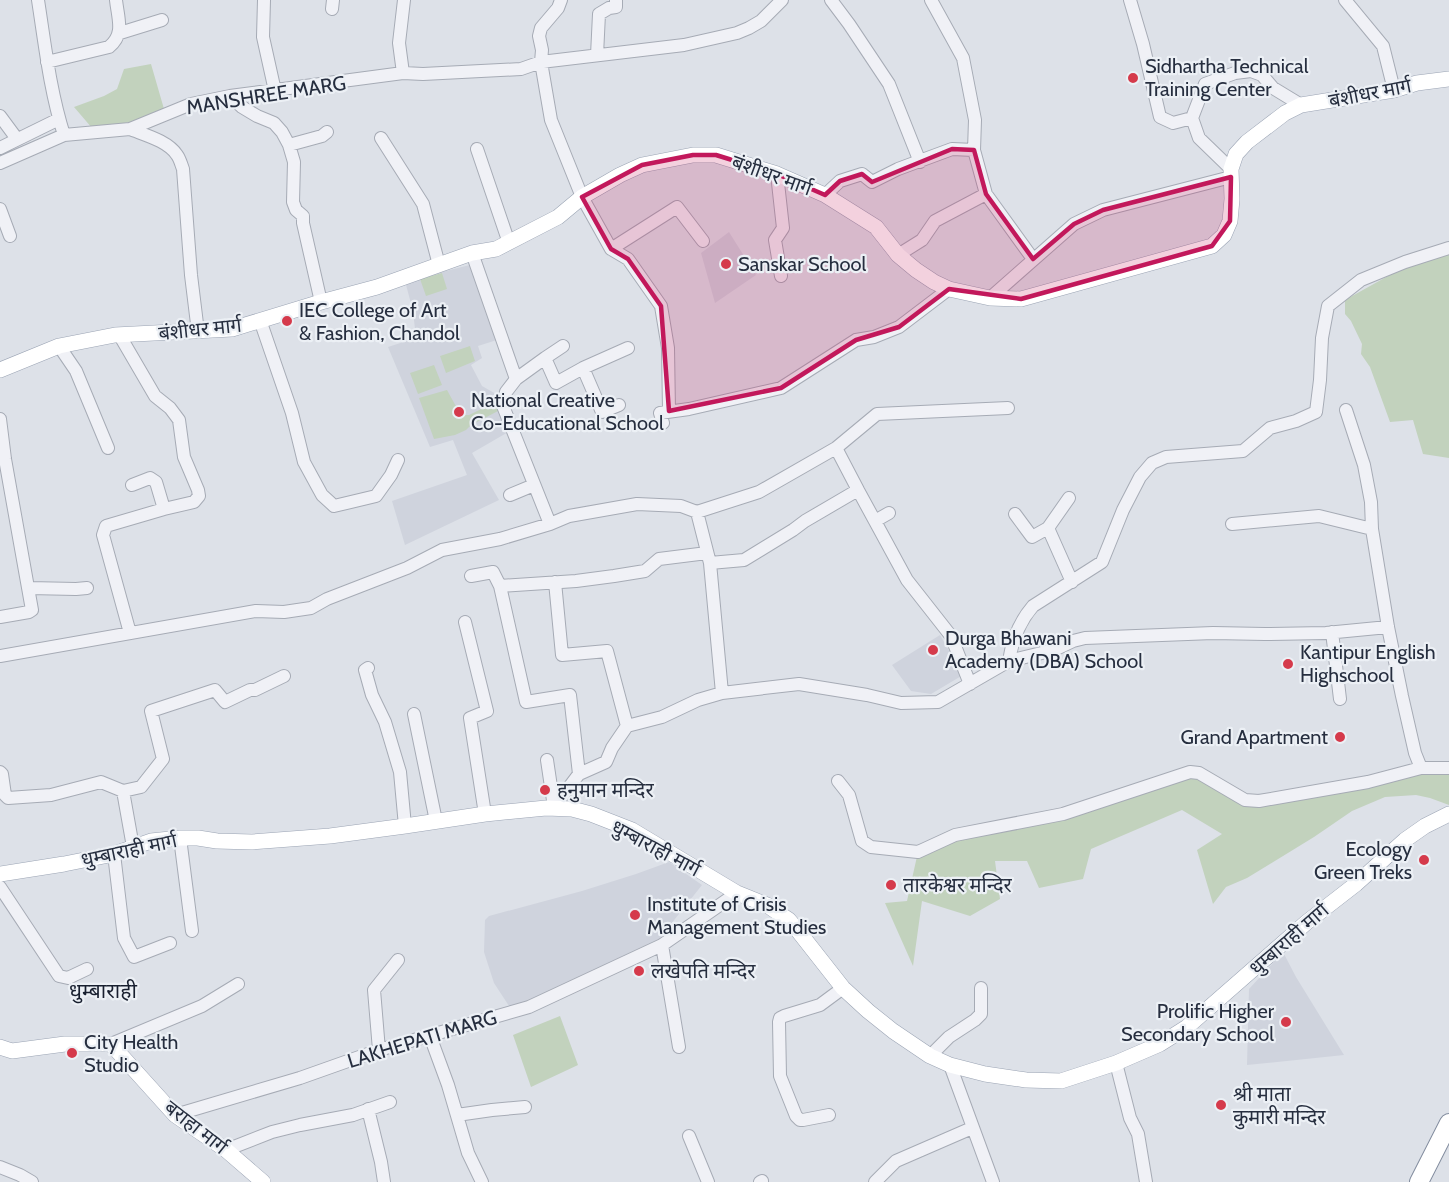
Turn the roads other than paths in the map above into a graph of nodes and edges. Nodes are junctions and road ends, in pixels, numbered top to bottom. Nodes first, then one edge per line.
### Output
1 (38, 0) edge
2 (116, 0) edge
3 (264, 0) edge
4 (404, 0) edge
5 (561, 0) edge
6 (616, 0) edge
7 (782, 0) edge
8 (831, 0) edge
9 (932, 0) edge
10 (1130, 0) edge
11 (1345, 0) edge
12 (162, 20) dead end
13 (120, 33) junction
14 (597, 55) junction
15 (47, 62) junction
16 (541, 62) junction
17 (403, 73) junction
18 (1449, 79) edge
19 (1394, 90) junction
20 (275, 91) junction
21 (230, 96) junction
22 (1301, 105) junction
23 (0, 116) edge
24 (1192, 118) junction
25 (59, 119) junction
26 (130, 129) junction
27 (327, 132) dead end
28 (64, 135) junction
29 (381, 138) dead end
30 (17, 139) junction
31 (290, 145) junction
32 (0, 148) edge
33 (477, 148) dead end
34 (974, 150) junction
35 (920, 162) junction
36 (0, 163) edge
37 (1231, 173) junction
38 (777, 174) junction
39 (986, 194) junction
40 (825, 195) junction
41 (582, 197) junction
42 (0, 209) edge
43 (10, 236) dead end
44 (703, 241) dead end
45 (509, 243) junction
46 (1449, 248) edge
47 (611, 249) junction
48 (472, 253) junction
49 (898, 255) junction
50 (1033, 259) junction
51 (439, 265) junction
52 (781, 276) dead end
53 (949, 289) junction
54 (990, 298) junction
55 (321, 302) junction
56 (260, 320) junction
57 (198, 332) junction
58 (120, 336) junction
59 (59, 346) junction
60 (563, 346) dead end
61 (628, 348) dead end
62 (545, 358) junction
63 (583, 368) junction
64 (0, 370) edge
65 (516, 380) junction
66 (619, 405) dead end
67 (1008, 408) dead end
68 (1346, 410) dead end
69 (669, 411) junction
70 (0, 419) edge
71 (663, 423) dead end
72 (108, 448) dead end
73 (836, 448) junction
74 (398, 460) dead end
75 (132, 485) dead end
76 (534, 485) junction
77 (858, 490) junction
78 (510, 495) dead end
79 (1069, 498) dead end
80 (164, 509) junction
81 (697, 512) junction
82 (889, 513) dead end
83 (1014, 514) dead end
84 (875, 521) junction
85 (550, 524) junction
86 (1232, 524) dead end
87 (1047, 528) junction
88 (1371, 529) junction
89 (708, 558) junction
90 (471, 576) dead end
91 (555, 582) junction
92 (1072, 582) junction
93 (500, 586) junction
94 (29, 588) junction
95 (87, 588) dead end
96 (0, 617) edge
97 (465, 622) dead end
98 (1388, 627) junction
99 (1332, 632) junction
100 (130, 633) junction
101 (0, 656) edge
102 (1009, 661) junction
103 (368, 668) dead end
104 (284, 676) dead end
105 (970, 684) junction
106 (722, 693) junction
107 (1340, 699) dead end
108 (414, 714) dead end
109 (627, 726) junction
110 (547, 760) dead end
111 (1421, 768) junction
112 (1449, 768) edge
113 (0, 772) edge
114 (579, 774) junction
115 (838, 781) dead end
116 (123, 791) junction
117 (554, 807) junction
118 (485, 814) junction
119 (1449, 814) edge
120 (436, 821) junction
121 (405, 826) junction
122 (180, 838) junction
123 (133, 847) junction
124 (114, 854) junction
125 (0, 874) edge
126 (0, 887) edge
127 (737, 893) junction
128 (192, 931) dead end
129 (170, 943) dead end
130 (662, 945) junction
131 (398, 960) dead end
132 (87, 969) dead end
133 (238, 984) dead end
134 (843, 988) junction
135 (981, 988) dead end
136 (430, 1036) junction
137 (111, 1044) junction
138 (0, 1047) edge
139 (680, 1047) dead end
140 (379, 1050) junction
141 (930, 1056) junction
142 (1116, 1063) junction
143 (951, 1065) junction
144 (390, 1102) dead end
145 (525, 1107) dead end
146 (368, 1109) junction
147 (175, 1115) junction
148 (458, 1115) junction
149 (829, 1115) dead end
150 (1449, 1123) edge
151 (972, 1128) junction
152 (689, 1136) dead end
153 (226, 1150) junction
154 (0, 1167) edge
155 (32, 1182) edge
156 (262, 1182) edge
157 (384, 1182) edge
158 (482, 1182) edge
159 (708, 1182) edge
160 (875, 1182) edge
161 (993, 1182) edge
162 (1146, 1182) edge
163 (1419, 1182) edge

1 - 15 street
2 - 13 street
3 - 20 street
4 - 17 street
5 - 16 street
6 - 14 street
7 - 14 street, MANSHREE MARG
8 - 35 street
9 - 34 street
10 - 24 street
11 - 19 street
12 - 13 street
13 - 15 street
14 - 16 street, MANSHREE MARG
15 - 25 street
16 - 17 street, MANSHREE MARG
16 - 41 street
17 - 20 street, MANSHREE MARG
18 - 19 main road, बंशीधर मार्ग
19 - 22 main road, बंशीधर मार्ग
20 - 21 street, MANSHREE MARG
21 - 26 street, MANSHREE MARG
21 - 31 street
22 - 24 street
22 - 37 main road, बंशीधर मार्ग
23 - 30 street
24 - 37 street
25 - 28 street
25 - 30 street
26 - 28 street, MANSHREE MARG
26 - 57 street
27 - 31 street
28 - 36 street, MANSHREE MARG
29 - 51 street
30 - 32 street
31 - 55 street
33 - 45 street
34 - 35 street
34 - 39 street
35 - 40 street
37 - 50 street
37 - 54 main road, बंशीधर मार्ग
38 - 40 main road, बंशीधर मार्ग
38 - 41 main road, बंशीधर मार्ग
38 - 52 street
39 - 49 street
39 - 50 street
40 - 49 main road, बंशीधर मार्ग
41 - 45 main road, बंशीधर मार्ग
41 - 47 street
42 - 43 street
44 - 47 street
45 - 48 main road, बंशीधर मार्ग
46 - 92 street
47 - 69 street
48 - 51 main road, बंशीधर मार्ग
48 - 65 street
49 - 53 main road, बंशीधर मार्ग
50 - 54 street
51 - 55 main road, बंशीधर मार्ग
53 - 54 main road, बंशीधर मार्ग
53 - 69 street
55 - 56 main road, बंशीधर मार्ग
56 - 57 main road, बंशीधर मार्ग
56 - 74 street
57 - 58 main road, बंशीधर मार्ग
58 - 59 main road, बंशीधर मार्ग
58 - 80 street
59 - 64 main road, बंशीधर मार्ग
59 - 72 street
60 - 62 street
61 - 63 street
62 - 63 street
62 - 65 street
63 - 66 street
65 - 76 street
67 - 73 street
68 - 88 street
69 - 71 street
70 - 94 street
73 - 77 street
73 - 81 street
75 - 80 street
76 - 78 street
76 - 85 street
77 - 84 street
77 - 89 street
79 - 87 street
80 - 100 street
81 - 85 street
81 - 89 street
82 - 84 street
83 - 87 street
84 - 105 street
85 - 100 street
86 - 88 street
87 - 92 street
88 - 98 street
89 - 91 street
89 - 106 street
90 - 93 street
91 - 93 street
91 - 109 street
92 - 102 street
93 - 114 street
94 - 95 street
94 - 96 street
97 - 118 street
98 - 99 street
98 - 111 street
99 - 102 street
99 - 107 street
100 - 101 street
102 - 105 street
103 - 121 street
104 - 116 street
105 - 106 street
106 - 109 street
108 - 120 street
109 - 114 street
110 - 117 street
111 - 112 street
111 - 115 street
113 - 116 street
114 - 117 street
116 - 123 street
117 - 118 main road, धुम्बाराही मार्ग
117 - 127 main road, धुम्बाराही मार्ग
118 - 120 main road, धुम्बाराही मार्ग
119 - 142 main road, धुम्बाराही मार्ग
120 - 121 main road, धुम्बाराही मार्ग
121 - 122 main road, धुम्बाराही मार्ग
122 - 123 main road, धुम्बाराही मार्ग
122 - 128 street
123 - 124 main road, धुम्बाराही मार्ग
124 - 125 main road, धुम्बाराही मार्ग
124 - 129 street
126 - 132 street
127 - 130 street, LAKHEPATI MARG
127 - 134 main road, धुम्बाराही मार्ग
130 - 136 street, LAKHEPATI MARG
130 - 139 street
131 - 140 street
133 - 137 street
134 - 141 main road, धुम्बाराही मार्ग
134 - 149 street
135 - 141 street
136 - 140 street, LAKHEPATI MARG
136 - 148 street
137 - 138 main road
137 - 147 main road, बराहा मार्ग
140 - 147 street, LAKHEPATI MARG
141 - 143 main road, धुम्बाराही मार्ग
142 - 143 main road, धुम्बाराही मार्ग
142 - 162 street
143 - 151 street
144 - 146 street
145 - 148 street
146 - 153 street
146 - 157 street
147 - 153 main road, बराहा मार्ग
148 - 158 street
150 - 163 highway
151 - 160 street
151 - 161 street
152 - 159 street
153 - 156 main road, बराहा मार्ग
154 - 155 street

